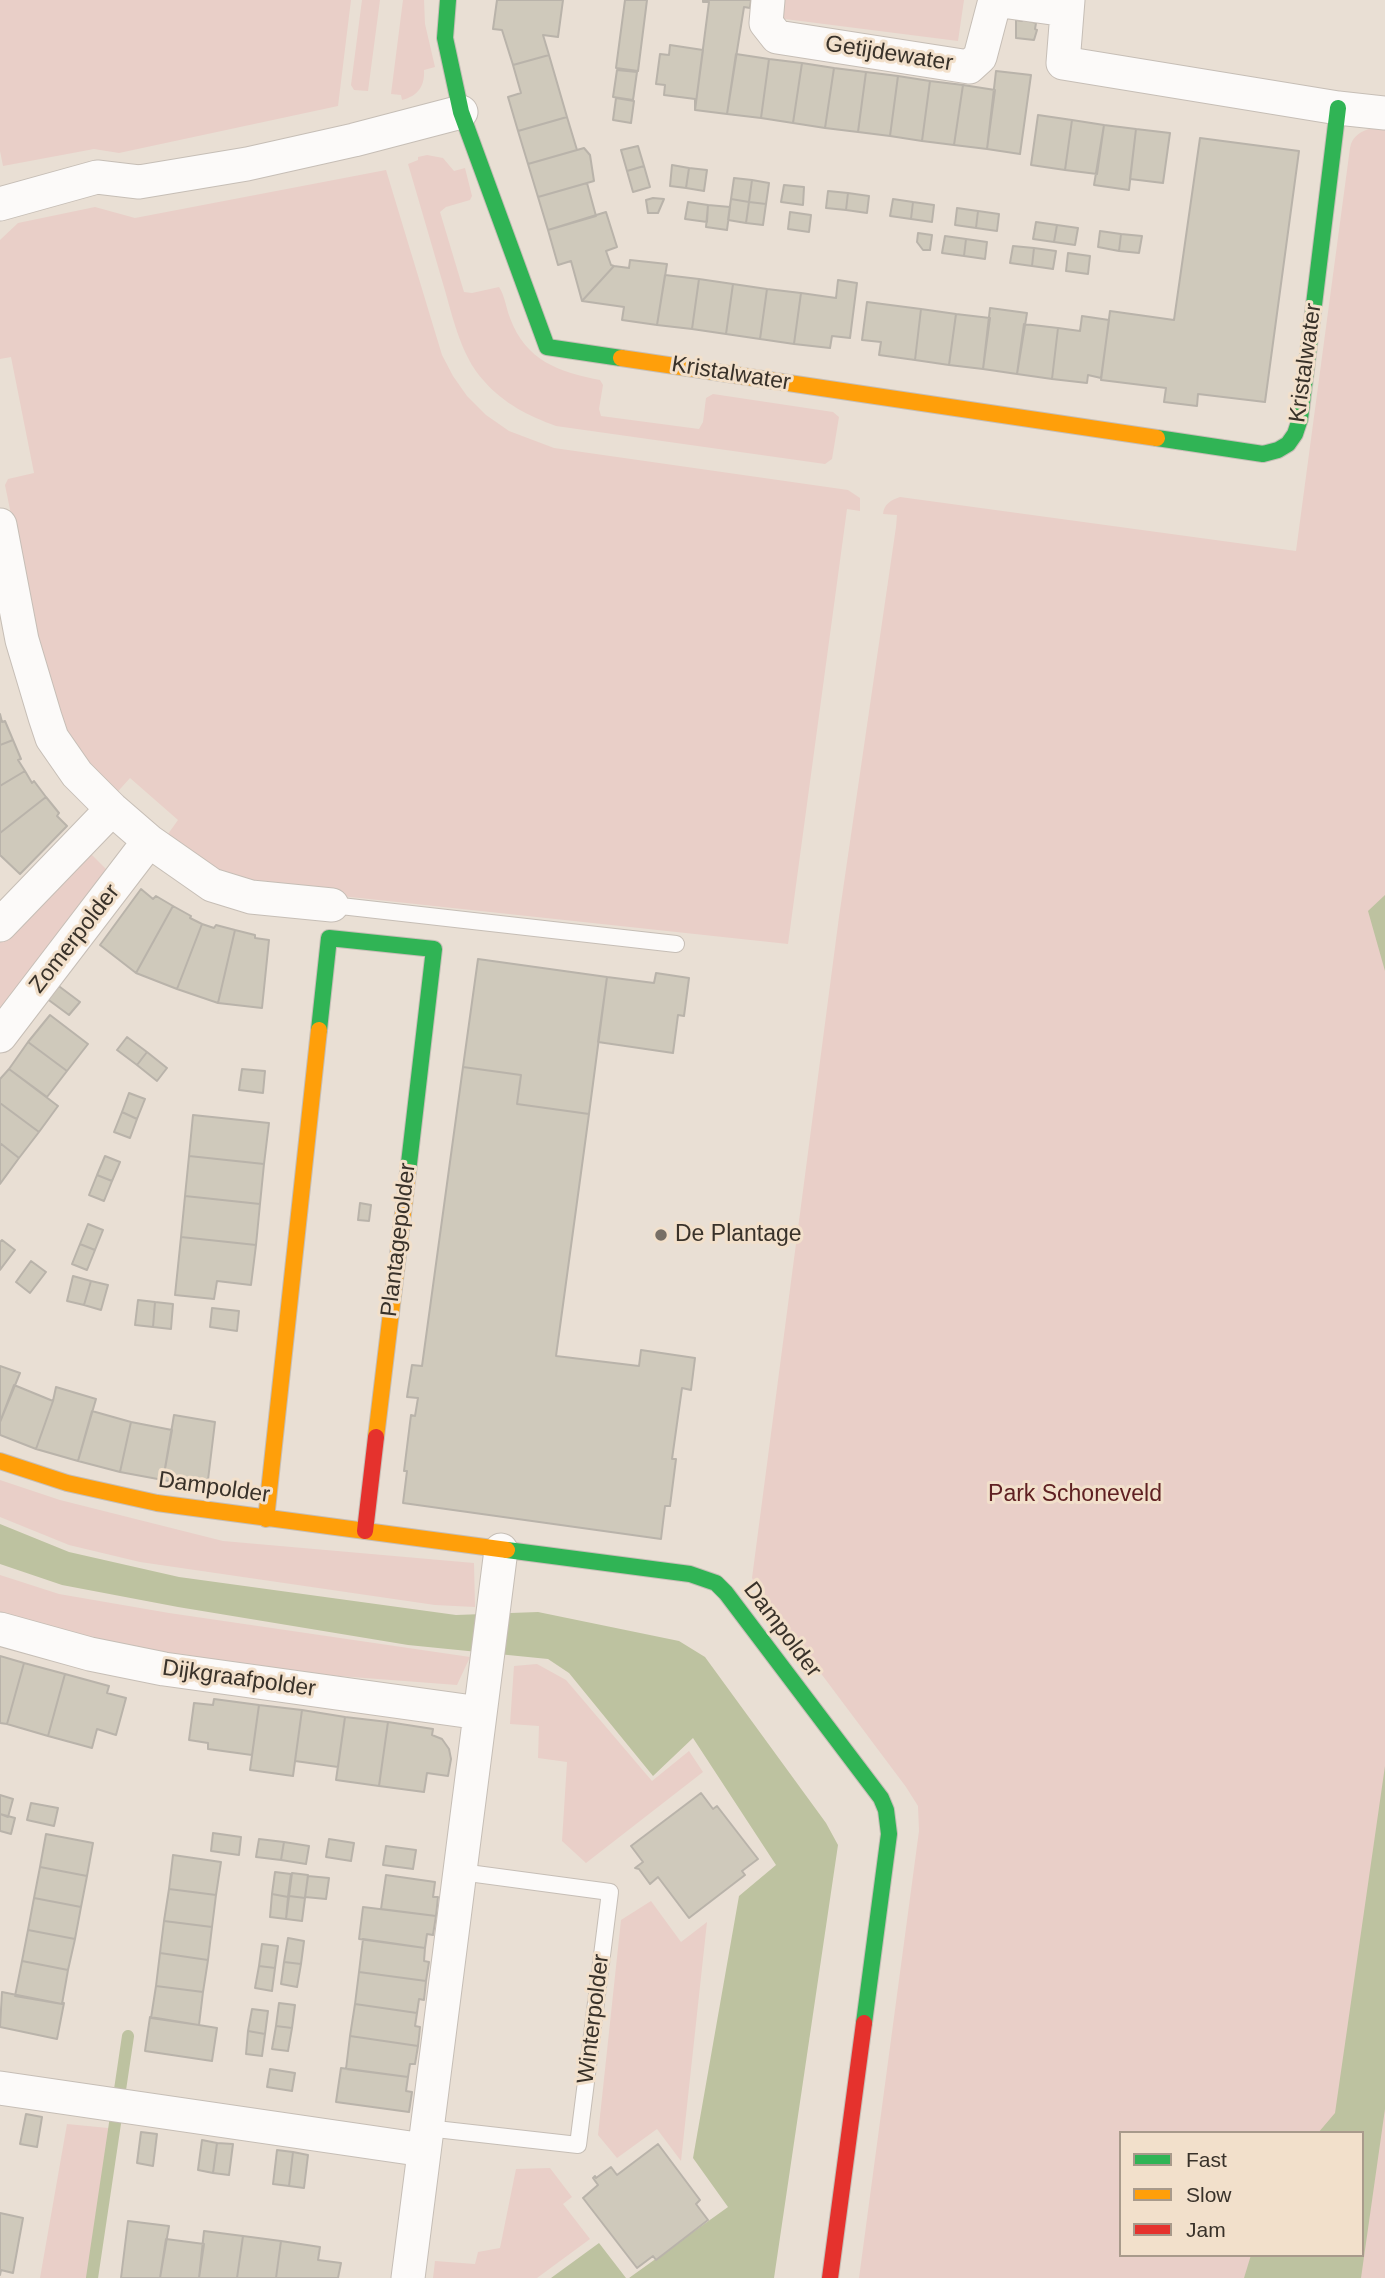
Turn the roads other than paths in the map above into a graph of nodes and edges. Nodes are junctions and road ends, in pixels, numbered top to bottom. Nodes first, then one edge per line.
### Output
1 (448, 0) edge
2 (768, 0) edge
3 (995, 0) edge
4 (1067, 5) edge
5 (1338, 108) junction
6 (461, 112) junction
7 (1385, 113) edge
8 (0, 204) edge
9 (0, 525) edge
10 (11, 643) edge
11 (112, 809) junction
12 (149, 841) junction
13 (332, 905) junction
14 (438, 917) junction
15 (0, 925) edge
16 (329, 938) junction
17 (676, 944) dead end
18 (434, 949) junction
19 (0, 1036) edge
20 (0, 1461) edge
21 (266, 1519) junction
22 (365, 1531) junction
23 (501, 1550) junction
24 (0, 1629) edge
25 (480, 1713) junction
26 (461, 1872) junction
27 (0, 2088) edge
28 (426, 2139) junction
29 (408, 2278) edge
30 (830, 2278) edge

1 - 6 street
2 - 3 street, Getijdewater
3 - 4 street, Getijdewater
4 - 5 street
5 - 6 street, Kristalwater
5 - 7 street
6 - 8 street
9 - 10 street
10 - 11 street
11 - 12 street
11 - 15 street
12 - 13 street
12 - 19 street, Zomerpolder
13 - 14 lane
13 - 16 lane
14 - 17 lane
14 - 18 lane, Plantagepolder
16 - 18 street
16 - 21 street
18 - 22 street, Plantagepolder
20 - 21 street, Dampolder
21 - 22 street, Dampolder
22 - 23 street, Dampolder
23 - 25 street
23 - 30 street, Dampolder
24 - 25 street, Dijkgraafpolder
25 - 26 street
26 - 28 street
26 - 28 lane, Winterpolder
27 - 28 street, Winterpolder
28 - 29 street

